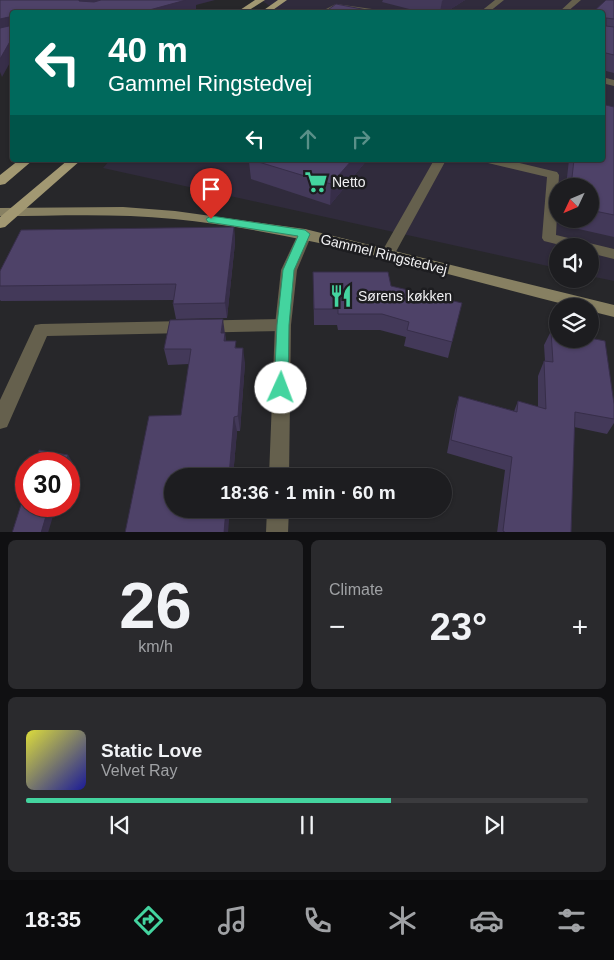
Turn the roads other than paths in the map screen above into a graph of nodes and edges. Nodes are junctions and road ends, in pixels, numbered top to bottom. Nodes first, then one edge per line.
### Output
1 (261, 0) edge
2 (283, 0) edge
3 (500, 0) edge
4 (577, 0) edge
5 (244, 10) edge
6 (268, 10) edge
7 (328, 10) edge
8 (360, 10) edge
9 (487, 10) edge
10 (565, 10) edge
11 (25, 162) edge
12 (72, 162) edge
13 (439, 162) edge
14 (500, 162) edge
15 (0, 181) edge
16 (15, 211) junction
17 (0, 212) edge
18 (0, 224) edge
19 (305, 234) junction
20 (549, 238) edge
21 (599, 250) edge
22 (614, 254) edge
23 (387, 255) junction
24 (614, 311) edge
25 (283, 325) junction
26 (0, 421) edge
27 (278, 468) edge
28 (278, 518) edge
29 (277, 532) edge

1 - 5 main road
2 - 6 main road
3 - 9 street
4 - 10 street
7 - 8 street
11 - 15 main road
12 - 16 main road
13 - 23 street
14 - 20 street
16 - 17 street, Gammel Ringstedvej
16 - 18 main road
16 - 19 street, Gammel Ringstedvej
19 - 23 street, Gammel Ringstedvej
19 - 25 street
21 - 22 street
23 - 24 street, Gammel Ringstedvej
25 - 26 street
25 - 27 street
28 - 29 street

